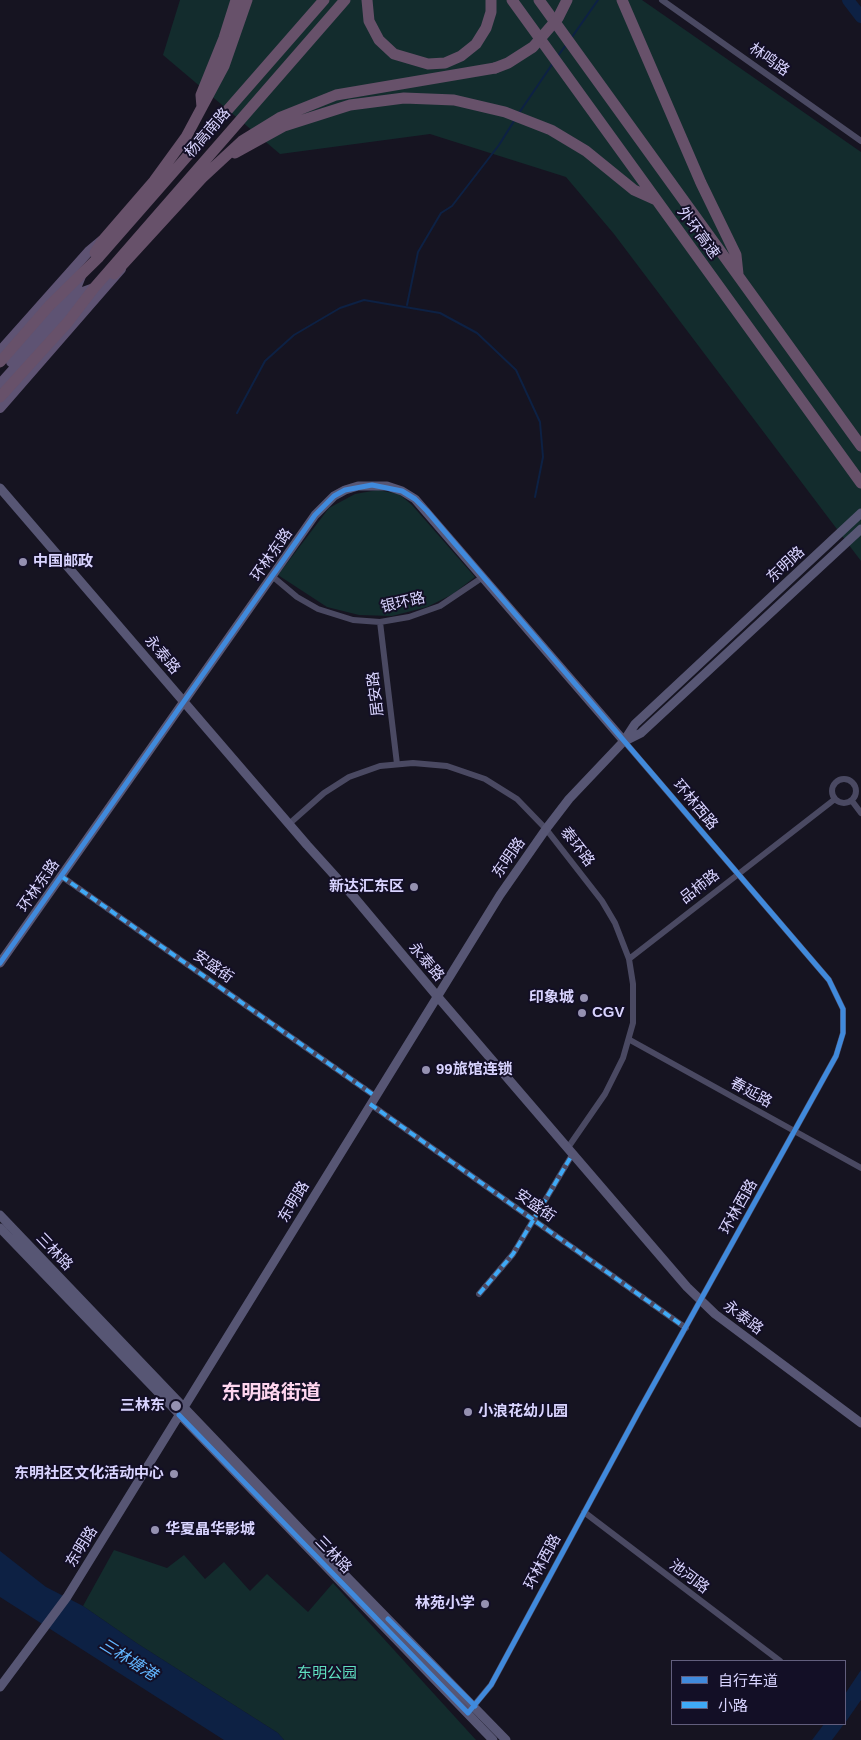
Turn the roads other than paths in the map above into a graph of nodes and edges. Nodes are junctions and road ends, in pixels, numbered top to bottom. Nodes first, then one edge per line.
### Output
1 (324, 0) edge
2 (345, 0) edge
3 (367, 0) edge
4 (490, 0) edge
5 (539, 0) edge
6 (567, 0) edge
7 (622, 0) edge
8 (662, 0) edge
9 (242, 2) edge
10 (514, 3) edge
11 (861, 141) edge
12 (227, 157) junction
13 (656, 200) junction
14 (103, 240) junction
15 (81, 276) junction
16 (738, 276) junction
17 (94, 288) junction
18 (49, 306) junction
19 (70, 324) junction
20 (0, 351) edge
21 (0, 362) edge
22 (0, 374) edge
23 (0, 384) edge
24 (0, 397) edge
25 (0, 408) edge
26 (861, 446) edge
27 (861, 483) edge
28 (0, 488) edge
29 (861, 513) edge
30 (861, 529) edge
31 (272, 576) junction
32 (483, 577) junction
33 (380, 622) junction
34 (184, 701) junction
35 (624, 741) junction
36 (397, 764) junction
37 (835, 799) junction
38 (852, 801) junction
39 (861, 813) edge
40 (289, 824) junction
41 (546, 829) junction
42 (737, 874) junction
43 (61, 876) junction
44 (629, 959) junction
45 (0, 963) edge
46 (437, 996) junction
47 (630, 1040) junction
48 (373, 1100) junction
49 (794, 1132) junction
50 (570, 1152) junction
51 (861, 1168) edge
52 (0, 1215) edge
53 (534, 1220) junction
54 (0, 1228) edge
55 (479, 1294) dead end
56 (701, 1302) junction
57 (686, 1328) junction
58 (182, 1411) junction
59 (861, 1423) edge
60 (584, 1512) junction
61 (779, 1660) edge
62 (0, 1686) edge
63 (471, 1709) junction
64 (493, 1740) edge
65 (506, 1740) edge

1 - 15 highway, 杨高南路
2 - 17 highway, 杨高南路
3 - 4 highway
5 - 16 highway, 外环高速
6 - 12 highway, bridge
7 - 16 highway
8 - 11 street, 林鸣路
9 - 14 highway
10 - 13 highway, 外环高速
12 - 13 highway
12 - 19 highway
13 - 27 highway, 外环高速
14 - 18 highway
14 - 20 main road
15 - 18 highway, 杨高南路
15 - 22 main road, 杨高南路
16 - 26 highway, 外环高速
17 - 19 highway, 杨高南路
17 - 23 main road, 杨高南路
18 - 21 highway, 杨高南路
19 - 24 highway, 杨高南路
19 - 25 main road, 杨高南路
28 - 34 main road, 永泰路
29 - 35 main road, 东明路
30 - 35 main road, 东明路
31 - 32 main road, 环林东路
31 - 33 street, 银环路
31 - 34 main road, 环林东路
32 - 33 street, 银环路
32 - 35 main road, 环林东路
33 - 36 street, 居安路
34 - 40 main road, 永泰路
34 - 43 main road, 环林东路
35 - 41 main road, 东明路
35 - 42 street, 环林西路
36 - 40 street, 泰环路
36 - 41 street, 泰环路
37 - 38 street
37 - 38 street
37 - 42 street, 品柿路
38 - 39 street
40 - 46 main road, 永泰路
41 - 44 street, 泰环路
41 - 46 main road, 东明路
42 - 44 street, 品柿路
42 - 49 street, 环林西路
43 - 45 main road, 环林东路
43 - 48 street, 安盛街
44 - 47 street, 泰环路
46 - 48 main road, 东明路
46 - 50 main road, 永泰路
47 - 49 street, 春延路
47 - 50 street, 泰环路
48 - 53 street, 安盛街
48 - 58 main road, 东明路
49 - 51 street, 春延路
49 - 56 street, 环林西路
50 - 53 street, 泰环路
50 - 56 main road, 永泰路
52 - 58 main road, 三林路
53 - 55 street, 泰环路
53 - 57 street, 安盛街
54 - 58 main road, 三林路
56 - 57 street, 环林西路
56 - 59 main road, 永泰路
57 - 60 street, 环林西路
58 - 62 main road, 东明路
58 - 63 main road, 三林路
60 - 61 street, 池河路
60 - 63 street, 环林西路
63 - 64 main road, 三林路
63 - 65 main road, 三林路

